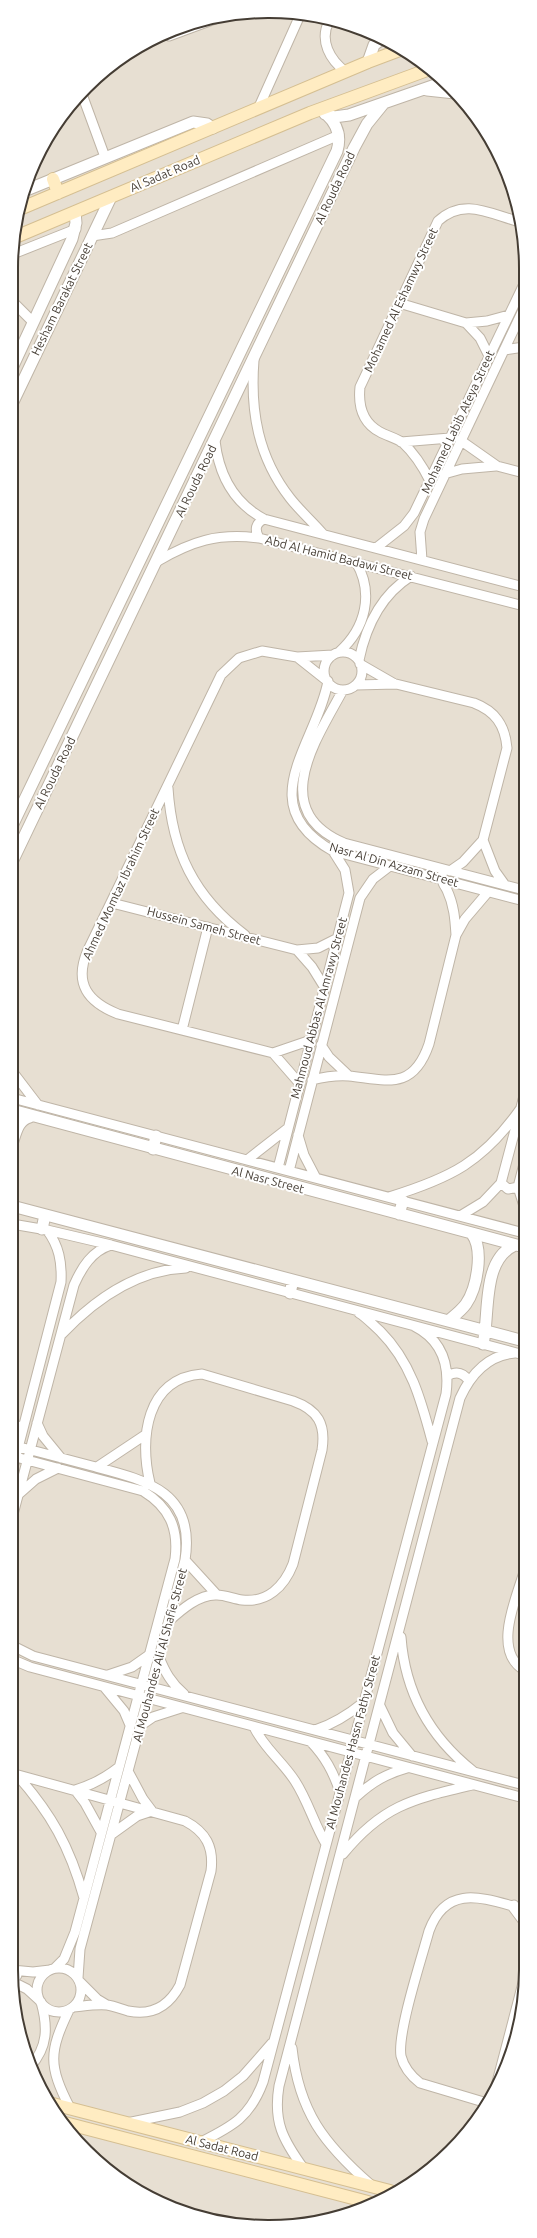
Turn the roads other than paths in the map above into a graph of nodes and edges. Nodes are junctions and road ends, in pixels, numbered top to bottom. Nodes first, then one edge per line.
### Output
1 (299, 20) edge
2 (328, 26) edge
3 (377, 43) edge
4 (394, 52) edge
5 (368, 62) junction
6 (346, 72) junction
7 (423, 72) edge
8 (438, 84) edge
9 (422, 90) junction
10 (447, 92) edge
11 (84, 99) edge
12 (384, 103) junction
13 (258, 109) junction
14 (322, 113) junction
15 (213, 128) junction
16 (339, 139) junction
17 (354, 148) junction
18 (105, 157) junction
19 (53, 179) junction
20 (31, 188) edge
21 (58, 193) junction
22 (111, 197) junction
23 (26, 206) edge
24 (75, 212) junction
25 (514, 221) edge
26 (76, 229) junction
27 (298, 234) junction
28 (20, 235) edge
29 (92, 236) junction
30 (311, 240) junction
31 (19, 252) edge
32 (286, 257) junction
33 (299, 264) junction
34 (519, 294) edge
35 (398, 303) junction
36 (18, 307) edge
37 (509, 315) junction
38 (519, 318) edge
39 (33, 322) junction
40 (466, 323) junction
41 (519, 348) edge
42 (504, 350) junction
43 (18, 355) edge
44 (489, 356) junction
45 (254, 360) junction
46 (18, 391) edge
47 (450, 438) junction
48 (460, 440) junction
49 (215, 441) junction
50 (401, 442) junction
51 (497, 466) junction
52 (519, 472) edge
53 (444, 474) junction
54 (430, 481) junction
55 (264, 519) junction
56 (323, 534) junction
57 (259, 538) junction
58 (376, 548) junction
59 (422, 560) junction
60 (156, 562) junction
61 (356, 562) junction
62 (411, 576) junction
63 (519, 586) edge
64 (519, 605) edge
65 (336, 653) junction
66 (297, 657) junction
67 (360, 662) junction
68 (327, 680) junction
69 (396, 684) junction
70 (356, 685) junction
71 (343, 690) junction
72 (54, 740) junction
73 (68, 746) junction
74 (40, 769) junction
75 (54, 775) junction
76 (167, 787) junction
77 (18, 814) edge
78 (483, 840) junction
79 (18, 850) edge
80 (333, 851) junction
81 (390, 866) junction
82 (447, 870) junction
83 (441, 879) junction
84 (505, 885) junction
85 (519, 889) edge
86 (488, 892) junction
87 (349, 893) junction
88 (360, 898) junction
89 (519, 900) edge
90 (112, 902) junction
91 (208, 927) junction
92 (456, 935) junction
93 (249, 938) junction
94 (338, 938) junction
95 (297, 950) junction
96 (325, 988) junction
97 (182, 1030) junction
98 (311, 1040) junction
99 (321, 1045) junction
100 (273, 1053) junction
101 (349, 1076) junction
102 (18, 1079) edge
103 (312, 1080) junction
104 (300, 1084) junction
105 (18, 1100) edge
106 (38, 1105) junction
107 (519, 1111) edge
108 (18, 1112) edge
109 (519, 1116) edge
110 (30, 1117) junction
111 (18, 1126) edge
112 (288, 1128) junction
113 (298, 1132) junction
114 (156, 1136) junction
115 (153, 1149) junction
116 (247, 1160) junction
117 (278, 1168) junction
118 (289, 1171) junction
119 (316, 1178) junction
120 (501, 1183) junction
121 (519, 1183) edge
122 (518, 1187) junction
123 (519, 1190) edge
124 (389, 1197) junction
125 (403, 1201) junction
126 (18, 1208) edge
127 (399, 1214) junction
128 (45, 1215) junction
129 (460, 1216) junction
130 (18, 1225) edge
131 (45, 1229) junction
132 (519, 1232) edge
133 (472, 1234) junction
134 (111, 1245) junction
135 (519, 1246) edge
136 (195, 1268) junction
137 (294, 1280) junction
138 (290, 1293) junction
139 (346, 1308) junction
140 (448, 1321) junction
141 (414, 1326) junction
142 (486, 1331) junction
143 (60, 1336) junction
144 (519, 1340) edge
145 (483, 1344) junction
146 (519, 1354) edge
147 (519, 1354) edge
148 (447, 1376) junction
149 (469, 1381) junction
150 (37, 1423) junction
151 (24, 1424) junction
152 (18, 1428) edge
153 (144, 1435) junction
154 (18, 1439) edge
155 (432, 1442) junction
156 (18, 1447) edge
157 (30, 1450) junction
158 (18, 1457) edge
159 (61, 1458) junction
160 (27, 1460) junction
161 (97, 1467) junction
162 (58, 1468) junction
163 (150, 1483) junction
164 (18, 1495) joint
165 (185, 1560) junction
166 (519, 1594) edge
167 (217, 1595) junction
168 (169, 1621) junction
169 (401, 1629) junction
170 (18, 1648) edge
171 (149, 1655) junction
172 (159, 1657) junction
173 (18, 1662) edge
174 (519, 1665) edge
175 (107, 1675) junction
176 (141, 1684) junction
177 (104, 1687) junction
178 (151, 1687) junction
179 (138, 1696) junction
180 (186, 1696) junction
181 (148, 1698) junction
182 (364, 1702) junction
183 (380, 1706) junction
184 (184, 1708) junction
185 (130, 1725) junction
186 (140, 1726) junction
187 (254, 1727) junction
188 (315, 1730) junction
189 (354, 1740) junction
190 (311, 1742) junction
191 (370, 1745) junction
192 (350, 1752) junction
193 (412, 1756) junction
194 (367, 1757) junction
195 (119, 1766) junction
196 (409, 1768) junction
197 (128, 1771) junction
198 (476, 1773) junction
199 (18, 1774) edge
200 (18, 1777) edge
201 (519, 1784) edge
202 (474, 1785) junction
203 (75, 1790) junction
204 (340, 1792) junction
205 (357, 1796) junction
206 (519, 1797) edge
207 (110, 1800) junction
208 (120, 1802) junction
209 (152, 1811) junction
210 (101, 1832) junction
211 (112, 1834) junction
212 (326, 1844) junction
213 (340, 1857) junction
214 (84, 1898) junction
215 (519, 1904) edge
216 (512, 1906) junction
217 (519, 1908) edge
218 (519, 1915) edge
219 (53, 1969) junction
220 (18, 1970) edge
221 (78, 1980) junction
222 (19, 1985) edge
223 (40, 2001) junction
224 (108, 2006) junction
225 (71, 2008) junction
226 (515, 2015) edge
227 (275, 2039) junction
228 (291, 2042) junction
229 (504, 2054) edge
230 (35, 2061) edge
231 (481, 2101) edge
232 (58, 2105) edge
233 (70, 2108) junction
234 (126, 2123) junction
235 (72, 2125) edge
236 (122, 2138) junction
237 (201, 2142) junction
238 (304, 2169) junction
239 (372, 2186) junction
240 (386, 2190) edge
241 (364, 2201) edge

1 - 13 street
2 - 6 street
3 - 5 street
4 - 5 main road, Al Sadat Road
5 - 6 main road, Al Sadat Road
6 - 13 main road, Al Sadat Road
7 - 14 main road, Al Sadat Road
8 - 9 street
9 - 10 street
9 - 12 street
11 - 18 street
12 - 14 street
12 - 17 street, Al Rouda Road
13 - 15 main road, Al Sadat Road
14 - 16 street, Al Rouda Road
14 - 22 main road, Al Sadat Road
15 - 18 street
15 - 21 main road, Al Sadat Road
16 - 17 street
16 - 27 street, Al Rouda Road
16 - 29 street
17 - 30 street, Al Rouda Road
18 - 19 street
19 - 20 street
19 - 21 main road
21 - 23 main road, Al Sadat Road
22 - 24 main road, Al Sadat Road
22 - 29 street, Hesham Barakat Street
24 - 26 street, Hesham Barakat Street
24 - 28 main road, Al Sadat Road
25 - 35 street, Mohamed Al Eshamwy Street
26 - 29 street
26 - 31 street
26 - 39 street, Hesham Barakat Street
27 - 30 street
27 - 32 street, Al Rouda Road
29 - 46 street, Hesham Barakat Street
30 - 33 street, Al Rouda Road
32 - 33 street
32 - 72 street, Al Rouda Road
33 - 45 street, Al Rouda Road
34 - 37 street, Mohamed Labib Ateya Street
35 - 40 street
35 - 50 street, Mohamed Al Eshamwy Street
36 - 39 street
37 - 40 street
37 - 44 street, Mohamed Labib Ateya Street
38 - 42 street, Mohamed Labib Ateya Street
39 - 43 street, Hesham Barakat Street
40 - 44 street
41 - 42 street
42 - 48 street, Mohamed Labib Ateya Street
44 - 47 street, Mohamed Labib Ateya Street
45 - 49 street, Al Rouda Road
45 - 56 street
47 - 50 street
47 - 54 street, Mohamed Labib Ateya Street
48 - 51 street
48 - 53 street, Mohamed Labib Ateya Street
49 - 55 street, Abd Al Hamid Badawi Street
49 - 60 street, Al Rouda Road
50 - 54 street, Mohamed Al Eshamwy Street
51 - 52 street
51 - 53 street
53 - 59 street, Mohamed Labib Ateya Street
54 - 58 street, Mohamed Labib Ateya Street
55 - 56 street, Abd Al Hamid Badawi Street
55 - 57 street
56 - 58 street, Abd Al Hamid Badawi Street
57 - 60 street, Abd Al Hamid Badawi Street
57 - 61 street, Abd Al Hamid Badawi Street
58 - 59 street, Abd Al Hamid Badawi Street
59 - 63 street, Abd Al Hamid Badawi Street
60 - 73 street, Al Rouda Road
61 - 62 street, Abd Al Hamid Badawi Street
61 - 65 street
62 - 64 street, Abd Al Hamid Badawi Street
62 - 67 street
65 - 66 street, Ahmed Momtaz Ibrahim Street
65 - 67 street
65 - 68 street
66 - 68 street
66 - 76 street, Ahmed Momtaz Ibrahim Street
67 - 69 street
67 - 70 street
68 - 71 street
68 - 80 street, Nasr Al Din Azzam Street
69 - 70 street
69 - 78 street
70 - 71 street
71 - 82 street, Nasr Al Din Azzam Street
72 - 73 street
72 - 74 street, Al Rouda Road
73 - 75 street, Al Rouda Road
74 - 75 street
74 - 77 street, Al Rouda Road
75 - 79 street, Al Rouda Road
76 - 90 street, Ahmed Momtaz Ibrahim Street
76 - 93 street
78 - 82 street
78 - 84 street
80 - 81 street, Nasr Al Din Azzam Street
80 - 87 street, Mahmoud Abbas Al Amrawy Street
81 - 83 street, Nasr Al Din Azzam Street
81 - 88 street, Mahmoud Abbas Al Amrawy Street
82 - 83 street
82 - 84 street, Nasr Al Din Azzam Street
83 - 86 street, Nasr Al Din Azzam Street
83 - 92 street
84 - 85 street, Nasr Al Din Azzam Street
86 - 89 street, Nasr Al Din Azzam Street
86 - 92 street
87 - 88 street
87 - 94 street, Mahmoud Abbas Al Amrawy Street
88 - 99 street, Mahmoud Abbas Al Amrawy Street
90 - 91 street, Hussein Sameh Street
90 - 97 street, Ahmed Momtaz Ibrahim Street
91 - 93 street, Hussein Sameh Street
91 - 97 street
92 - 101 street
93 - 95 street, Hussein Sameh Street
94 - 95 street, Hussein Sameh Street
94 - 96 street, Mahmoud Abbas Al Amrawy Street
95 - 96 street
96 - 98 street, Mahmoud Abbas Al Amrawy Street
97 - 100 street, Ahmed Momtaz Ibrahim Street
98 - 100 street
98 - 104 street, Mahmoud Abbas Al Amrawy Street
99 - 101 street
99 - 103 street, Mahmoud Abbas Al Amrawy Street
100 - 104 street
101 - 103 street
102 - 106 street
103 - 113 street, Mahmoud Abbas Al Amrawy Street
104 - 112 street, Mahmoud Abbas Al Amrawy Street
105 - 106 street
106 - 114 street
107 - 124 street
108 - 110 street, Al Nasr Street
109 - 120 street
110 - 111 street
110 - 115 street, Al Nasr Street
112 - 116 street
112 - 117 street, Mahmoud Abbas Al Amrawy Street
113 - 118 street, Mahmoud Abbas Al Amrawy Street
113 - 119 street
114 - 115 street
114 - 116 street
115 - 127 street, Al Nasr Street
116 - 117 street
117 - 118 street
118 - 119 street
119 - 124 street
120 - 122 street
120 - 129 street
121 - 122 street
122 - 123 street
124 - 125 street
125 - 127 street
125 - 129 street
126 - 128 street
127 - 133 street, Al Nasr Street
128 - 131 street
128 - 137 street
129 - 132 street
130 - 131 street
131 - 134 street
131 - 151 street
133 - 135 street, Al Nasr Street
133 - 140 street
134 - 136 street
134 - 143 street
135 - 142 street
136 - 138 street
136 - 143 street
137 - 138 street
137 - 140 street
138 - 139 street
139 - 141 street
139 - 155 street
140 - 142 street
141 - 145 street
141 - 148 street, Al Mouhandes Hassn Fathy Street
142 - 144 street
142 - 145 street
143 - 150 street
145 - 146 street
147 - 149 street, Al Mouhandes Hassn Fathy Street
148 - 149 street
148 - 155 street, Al Mouhandes Hassn Fathy Street
149 - 169 street, Al Mouhandes Hassn Fathy Street
150 - 157 street
150 - 159 street
151 - 152 street
151 - 154 street
153 - 161 street
153 - 163 street
153 - 167 street
155 - 182 street, Al Mouhandes Hassn Fathy Street
156 - 157 street, Al Mouhandes Ali Al Shafie Street
157 - 159 street, Al Mouhandes Ali Al Shafie Street
157 - 160 street
158 - 160 street, Al Mouhandes Ali Al Shafie Street
159 - 161 street, Al Mouhandes Ali Al Shafie Street
160 - 162 street, Al Mouhandes Ali Al Shafie Street
160 - 164 street
161 - 163 street, Al Mouhandes Ali Al Shafie Street
162 - 164 street
162 - 171 street, Al Mouhandes Ali Al Shafie Street
163 - 165 street, Al Mouhandes Ali Al Shafie Street
165 - 167 street
165 - 168 street, Al Mouhandes Ali Al Shafie Street
166 - 174 street
167 - 168 street
168 - 172 street, Al Mouhandes Ali Al Shafie Street
169 - 183 street, Al Mouhandes Hassn Fathy Street
169 - 198 street
170 - 175 street
171 - 175 street
171 - 176 street, Al Mouhandes Ali Al Shafie Street
172 - 178 street, Al Mouhandes Ali Al Shafie Street
172 - 180 street
173 - 177 street
175 - 176 street
176 - 178 street
176 - 179 street, Al Mouhandes Ali Al Shafie Street
177 - 179 street
177 - 185 street
178 - 180 street
178 - 181 street, Al Mouhandes Ali Al Shafie Street
179 - 181 street
179 - 185 street, Al Mouhandes Ali Al Shafie Street
180 - 188 street
181 - 184 street
181 - 186 street, Al Mouhandes Ali Al Shafie Street
182 - 188 street
182 - 189 street, Al Mouhandes Hassn Fathy Street
183 - 191 street, Al Mouhandes Hassn Fathy Street
183 - 193 street
184 - 186 street
184 - 187 street
185 - 195 street, Al Mouhandes Ali Al Shafie Street
186 - 197 street, Al Mouhandes Ali Al Shafie Street
187 - 190 street
187 - 212 street
188 - 189 street
189 - 191 street
189 - 192 street, Al Mouhandes Hassn Fathy Street
190 - 192 street
190 - 204 street
191 - 193 street
191 - 194 street, Al Mouhandes Hassn Fathy Street
192 - 194 street
192 - 204 street, Al Mouhandes Hassn Fathy Street
193 - 198 street
194 - 196 street
194 - 205 street, Al Mouhandes Hassn Fathy Street
195 - 203 street
195 - 207 street, Al Mouhandes Ali Al Shafie Street
196 - 202 street
196 - 205 street
197 - 208 street, Al Mouhandes Ali Al Shafie Street
197 - 209 street
198 - 201 street
199 - 203 street
200 - 214 street
202 - 206 street
202 - 213 street
203 - 207 street
203 - 210 street
204 - 212 street, Al Mouhandes Hassn Fathy Street
205 - 213 street, Al Mouhandes Hassn Fathy Street
207 - 208 street
207 - 210 street, Al Mouhandes Ali Al Shafie Street
208 - 209 street
208 - 211 street, Al Mouhandes Ali Al Shafie Street
209 - 211 street
209 - 224 street
210 - 214 street, Al Mouhandes Ali Al Shafie Street
211 - 221 street, Al Mouhandes Ali Al Shafie Street
212 - 227 street, Al Mouhandes Hassn Fathy Street
213 - 228 street, Al Mouhandes Hassn Fathy Street
214 - 219 street, Al Mouhandes Ali Al Shafie Street
215 - 216 street
216 - 217 street
216 - 218 street
216 - 231 street
219 - 220 street
219 - 221 street
219 - 223 street
221 - 224 street
221 - 225 street
222 - 223 street
223 - 225 street
223 - 230 street
224 - 225 street
225 - 233 street
226 - 229 street
227 - 234 street
227 - 237 street, Al Mouhandes Hassn Fathy Street
228 - 238 street, Al Mouhandes Hassn Fathy Street
228 - 239 street
232 - 233 main road, Al Sadat Road
233 - 234 main road, Al Sadat Road
234 - 236 main road
234 - 237 main road, Al Sadat Road
235 - 236 main road, Al Sadat Road
236 - 241 main road, Al Sadat Road
237 - 238 main road, Al Sadat Road
238 - 239 main road, Al Sadat Road
239 - 240 main road, Al Sadat Road

